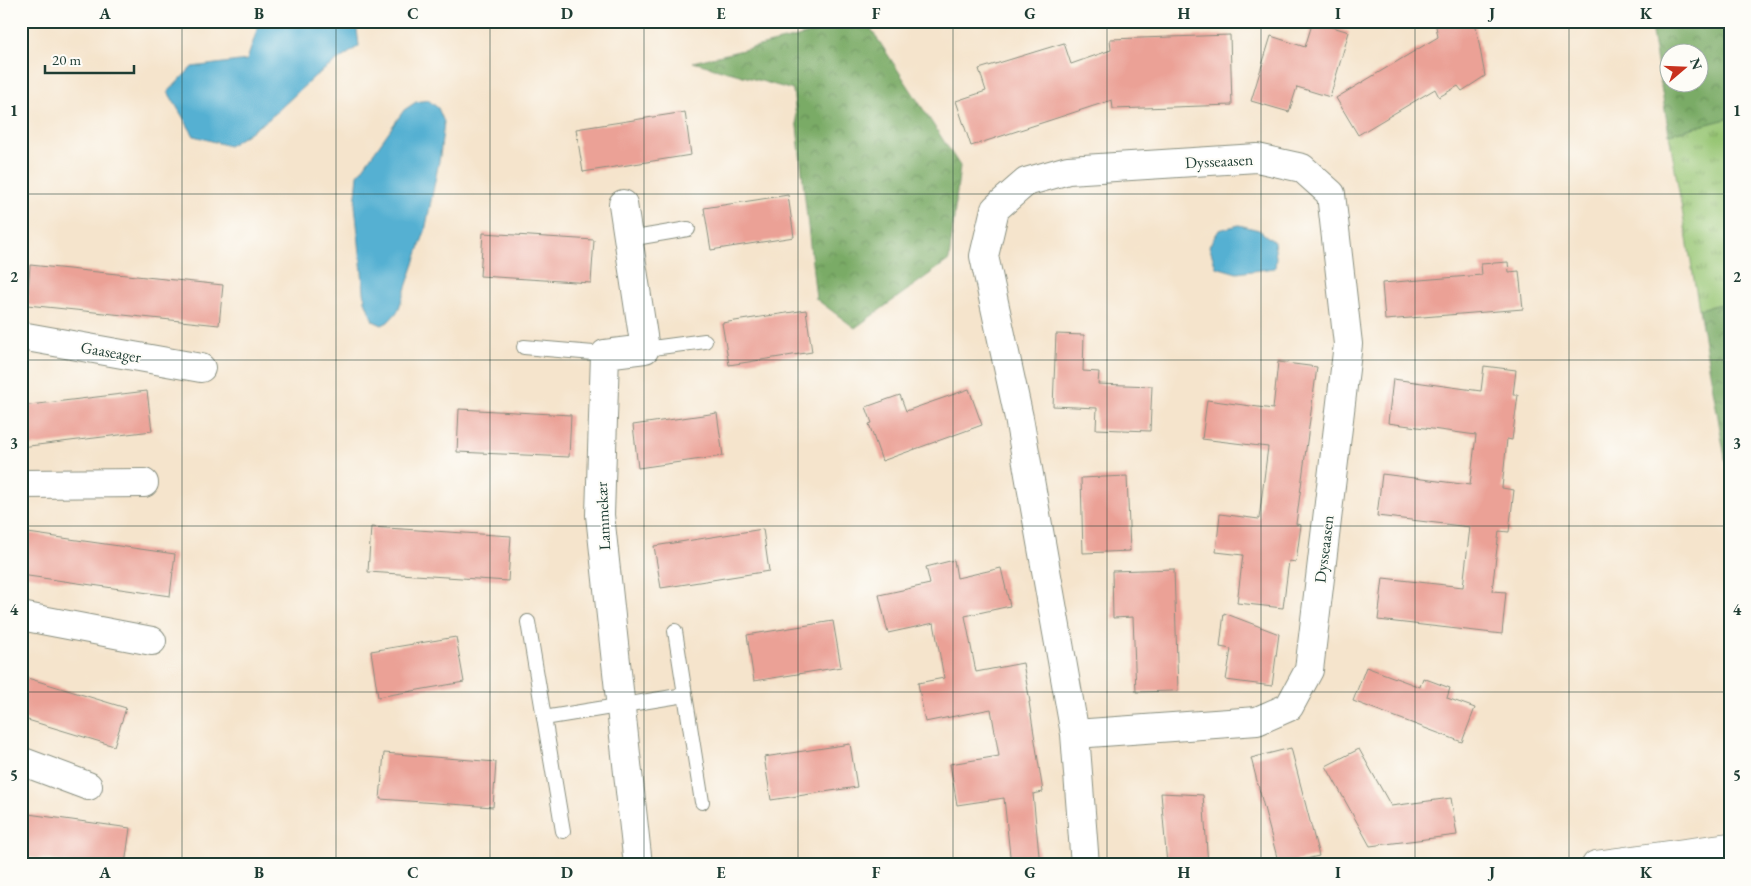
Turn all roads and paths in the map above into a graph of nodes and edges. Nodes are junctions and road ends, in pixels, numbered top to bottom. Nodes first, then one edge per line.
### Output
1 (623, 204) dead end
2 (688, 229) dead end
3 (629, 239) junction
4 (21, 336) edge
5 (705, 341) dead end
6 (524, 347) dead end
7 (645, 350) junction
8 (604, 354) junction
9 (201, 368) dead end
10 (144, 483) dead end
11 (21, 484) edge
12 (21, 616) edge
13 (528, 622) dead end
14 (676, 631) dead end
15 (152, 641) dead end
16 (685, 695) junction
17 (621, 706) junction
18 (544, 718) junction
19 (1075, 734) junction
20 (21, 761) edge
21 (88, 786) dead end
22 (702, 802) dead end
23 (563, 831) dead end
24 (1730, 847) edge
25 (638, 865) edge
26 (1085, 865) edge
27 (1596, 865) edge

1 - 3 street
2 - 3 lane
3 - 7 street
4 - 9 street, Gaaseager
5 - 7 lane
6 - 8 lane
7 - 8 street
8 - 17 street, Lammekær
10 - 11 street
12 - 15 street
13 - 18 lane
14 - 16 lane
16 - 17 lane
16 - 22 lane
17 - 18 lane
17 - 25 street, Lammekær
18 - 23 lane
19 - 19 street, Dysseaasen
19 - 26 street, Dysseaasen
20 - 21 street
24 - 27 street

